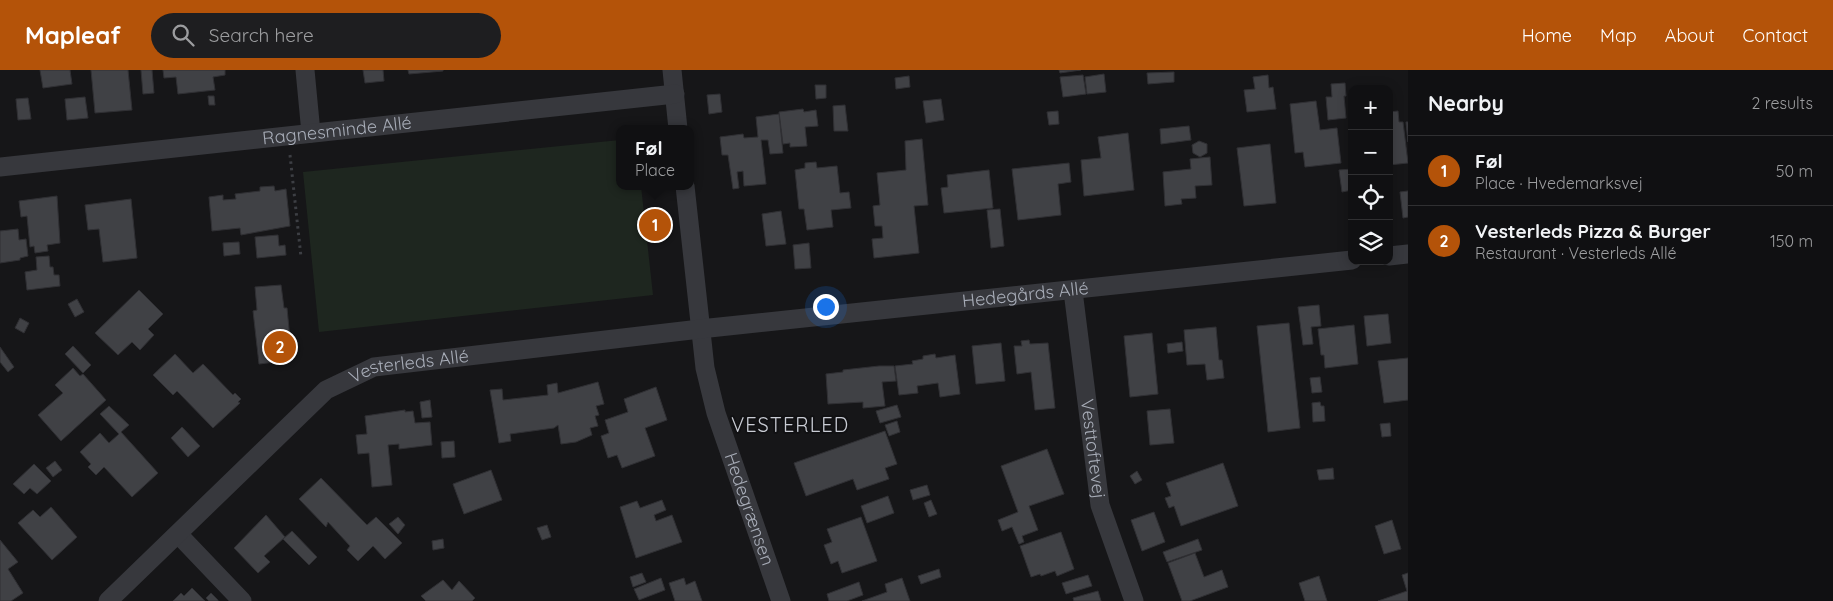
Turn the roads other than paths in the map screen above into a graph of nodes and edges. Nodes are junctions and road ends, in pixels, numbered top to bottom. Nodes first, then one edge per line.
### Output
1 (305, 70) edge
2 (672, 70) edge
3 (674, 94) junction
4 (678, 125) edge
5 (311, 133) junction
6 (0, 167) edge
7 (685, 190) edge
8 (1408, 254) edge
9 (1393, 256) edge
10 (1348, 260) edge
11 (1073, 291) junction
12 (700, 329) junction
13 (178, 534) junction
14 (108, 601) edge
15 (242, 601) edge
16 (781, 601) edge
17 (1134, 601) edge

1 - 5 street
2 - 3 street
3 - 4 street
3 - 5 street, Ragnesminde Allé
5 - 6 street, Ragnesminde Allé
7 - 12 street, Hedegrænsen
8 - 9 street
10 - 11 street, Hedegårds Allé
11 - 12 street, Hedegårds Allé
11 - 17 street, Vesttoftevej
12 - 13 street, Vesterleds Allé
12 - 16 street, Hedegrænsen
13 - 14 street, Vesterleds Allé
13 - 15 street

